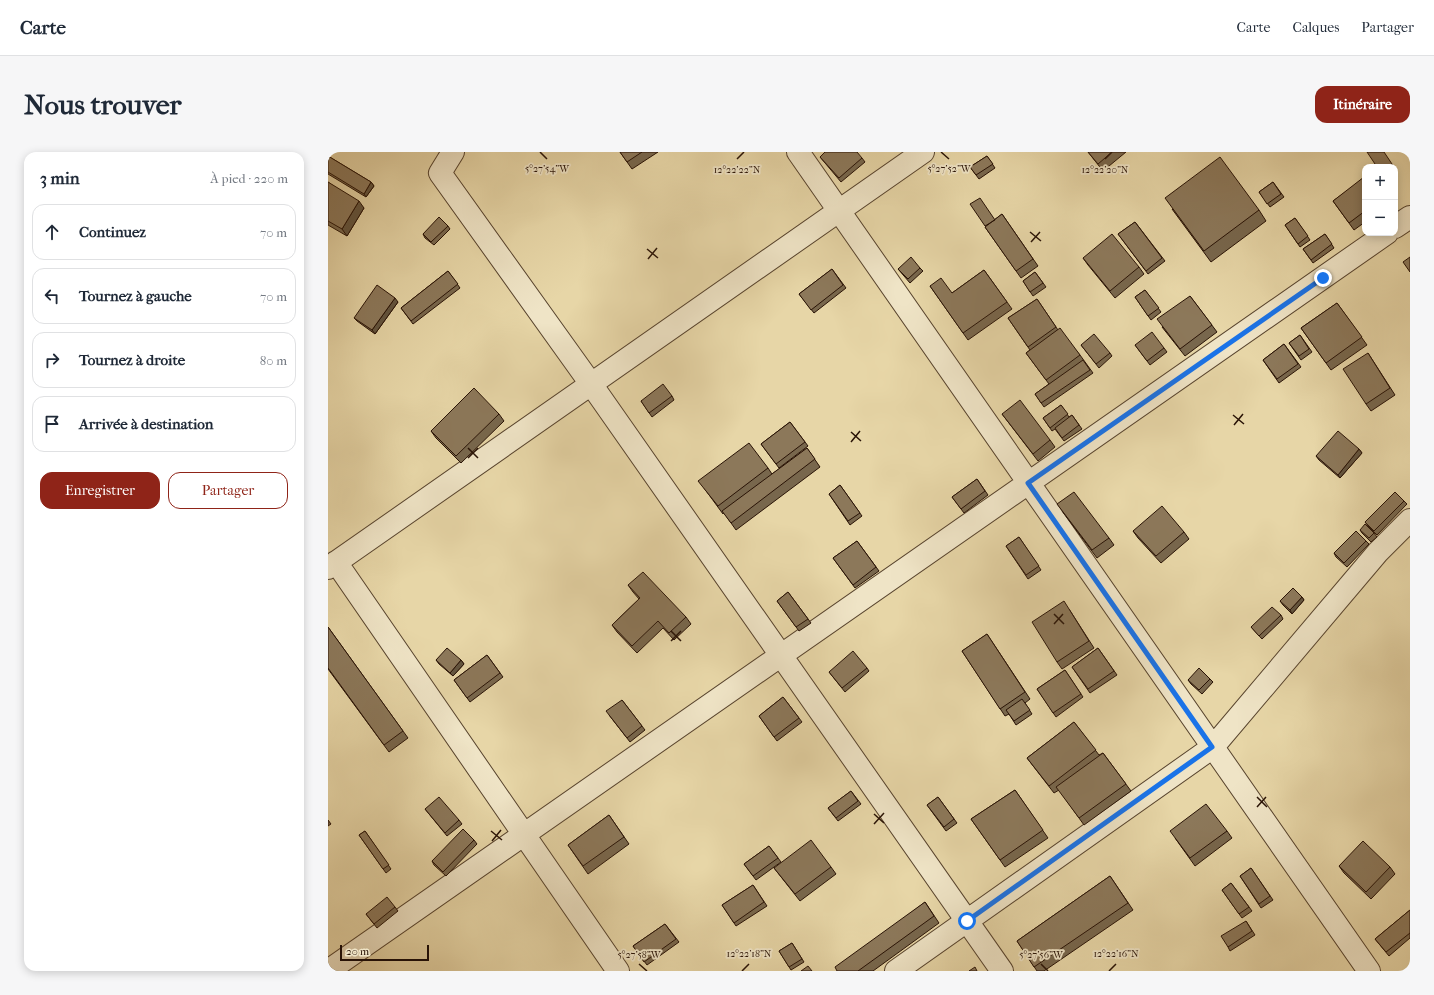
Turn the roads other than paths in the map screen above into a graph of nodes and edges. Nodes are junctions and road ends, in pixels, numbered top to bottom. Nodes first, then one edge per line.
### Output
1 (453, 152) edge
2 (798, 152) edge
3 (923, 152) edge
4 (839, 211) junction
5 (1410, 217) edge
6 (1398, 225) edge
7 (1383, 236) edge
8 (592, 384) junction
9 (1028, 483) junction
10 (1410, 520) edge
11 (332, 565) edge
12 (781, 655) junction
13 (1212, 747) junction
14 (524, 835) junction
15 (967, 921) junction
16 (328, 971) edge
17 (618, 971) edge
18 (896, 971) edge
19 (1002, 971) edge
20 (1368, 971) edge

1 - 8 street
2 - 4 street
3 - 4 street
4 - 8 street
4 - 9 street
5 - 6 street
7 - 9 street
8 - 11 street
8 - 12 street
9 - 12 street
9 - 13 street
10 - 13 street
11 - 14 street
12 - 14 street
12 - 15 street
13 - 15 street
13 - 20 street
14 - 16 street
14 - 17 street
15 - 18 street
15 - 19 street

